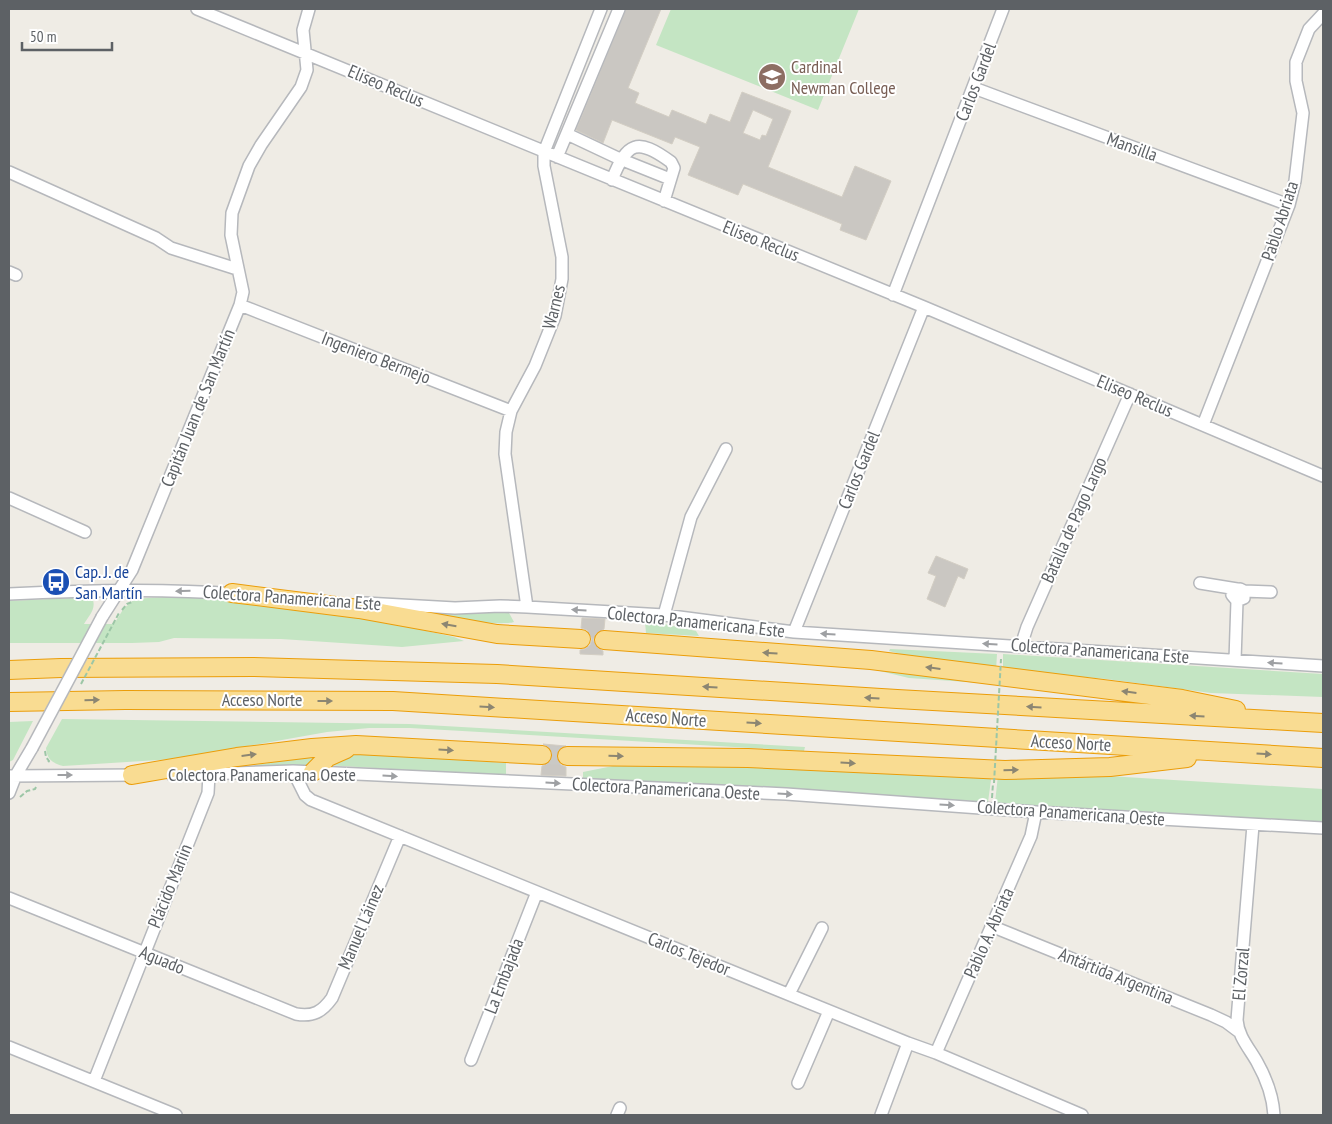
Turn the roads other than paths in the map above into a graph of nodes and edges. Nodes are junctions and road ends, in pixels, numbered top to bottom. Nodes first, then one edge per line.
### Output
1 (197, 9) edge
2 (309, 9) edge
3 (601, 9) edge
4 (619, 9) edge
5 (1003, 9) edge
6 (1323, 14) edge
7 (305, 52) junction
8 (974, 88) junction
9 (567, 134) junction
10 (544, 152) junction
11 (557, 157) junction
12 (620, 159) junction
13 (9, 172) edge
14 (670, 179) junction
15 (612, 180) junction
16 (664, 201) junction
17 (1289, 205) junction
18 (237, 269) junction
19 (893, 295) junction
20 (240, 305) junction
21 (924, 307) junction
22 (1130, 394) junction
23 (511, 411) junction
24 (1203, 425) junction
25 (726, 448) dead end
26 (1323, 476) edge
27 (9, 498) edge
28 (84, 532) dead end
29 (1200, 583) dead end
30 (119, 590) junction
31 (1271, 592) dead end
32 (232, 593) junction
33 (9, 594) edge
34 (1239, 594) junction
35 (527, 607) junction
36 (664, 615) junction
37 (794, 632) junction
38 (581, 639) dead end
39 (604, 640) dead end
40 (1021, 646) junction
41 (1235, 660) junction
42 (1323, 666) edge
43 (9, 670) edge
44 (9, 702) edge
45 (1298, 722) junction
46 (1323, 724) edge
47 (356, 745) junction
48 (1234, 752) junction
49 (542, 755) tunnel mouth
50 (567, 756) tunnel mouth
51 (1323, 758) edge
52 (292, 771) junction
53 (210, 774) junction
54 (12, 775) edge
55 (132, 775) junction
56 (307, 779) junction
57 (9, 793) edge
58 (1036, 812) junction
59 (1254, 825) junction
60 (1323, 828) edge
61 (400, 836) junction
62 (537, 892) junction
63 (9, 898) edge
64 (992, 926) junction
65 (822, 928) dead end
66 (144, 952) junction
67 (789, 994) junction
68 (829, 1011) junction
69 (316, 1014) joint
70 (1238, 1031) junction
71 (908, 1044) junction
72 (9, 1047) edge
73 (936, 1053) junction
74 (471, 1060) dead end
75 (94, 1081) junction
76 (798, 1083) dead end
77 (176, 1115) edge
78 (881, 1115) edge
79 (1082, 1115) edge
80 (1274, 1115) edge

1 - 7 street, Eliseo Reclus
2 - 7 street, Capitán Juan de San Martín
3 - 10 street, Warnes
4 - 9 street
5 - 8 street, Carlos Gardel
6 - 17 street, Pablo Abriata
7 - 10 street, Eliseo Reclus
7 - 18 street, Capitán Juan de San Martín
8 - 17 street, Mansilla
8 - 19 street, Carlos Gardel
9 - 11 street
9 - 12 street
10 - 11 street, Eliseo Reclus
10 - 23 street, Warnes
11 - 15 street, Eliseo Reclus
12 - 14 street
12 - 14 street
12 - 15 street
13 - 18 street
14 - 16 street
15 - 16 street, Eliseo Reclus
16 - 19 street, Eliseo Reclus
17 - 24 street, Pablo Abriata
18 - 20 street, Capitán Juan de San Martín
19 - 21 street, Eliseo Reclus
20 - 23 street, Ingeniero Bermejo
20 - 30 street, Capitán Juan de San Martín
21 - 22 street, Eliseo Reclus
21 - 37 street, Carlos Gardel
22 - 24 street, Eliseo Reclus
22 - 40 street, Batalla de Pago Largo
23 - 35 street, Warnes
24 - 26 street, Eliseo Reclus
25 - 36 street
27 - 28 street
29 - 34 street
32 -> 30 street, Colectora Panamericana Este
30 - 33 street, Colectora Panamericana Este
30 - 54 street, Capitán Juan de San Martín, bridge
31 - 34 street
32 - 35 street, Colectora Panamericana Este
38 -> 32 highway
34 - 41 street
36 -> 35 street, Colectora Panamericana Este
36 - 37 street, Colectora Panamericana Este
40 -> 37 street, Colectora Panamericana Este
45 -> 39 highway
40 - 41 street, Colectora Panamericana Este
42 -> 41 street, Colectora Panamericana Este
45 -> 43 highway, Acceso Norte
44 -> 48 highway, Acceso Norte
45 - 46 highway, Acceso Norte
47 -> 49 highway
55 -> 47 highway
47 - 56 highway
50 -> 48 highway
48 -> 51 highway, Acceso Norte
52 - 53 street, Colectora Panamericana Oeste
52 - 56 street, Colectora Panamericana Oeste
52 - 56 street, Carlos Tejedor
53 - 55 street, Colectora Panamericana Oeste
53 - 66 street, Plácido Maríin
54 -> 55 street, Colectora Panamericana Oeste
54 - 57 street, Capitán Juan de San Martín
56 -> 58 street, Colectora Panamericana Oeste
56 - 61 street, Carlos Tejedor
58 - 59 street, Colectora Panamericana Oeste
58 - 64 street, Pablo A. Abriata
59 - 60 street, Colectora Panamericana Oeste
59 - 70 street, El Zorzal
61 - 62 street, Carlos Tejedor
61 - 69 street, Manuel Láinez
62 - 67 street, Carlos Tejedor
62 - 74 street, La Embajada
63 - 66 street, Aguado
64 - 70 street, Antártida Argentina
64 - 73 street, Pablo A. Abriata
65 - 67 street
66 - 69 street, Aguado
66 - 75 street, Plácido Maríin
67 - 68 street, Carlos Tejedor
68 - 71 street, Carlos Tejedor
68 - 76 street
70 - 80 street
71 - 73 street, Carlos Tejedor
71 - 78 street
72 - 75 street
73 - 79 street, Carlos Tejedor
75 - 77 street

